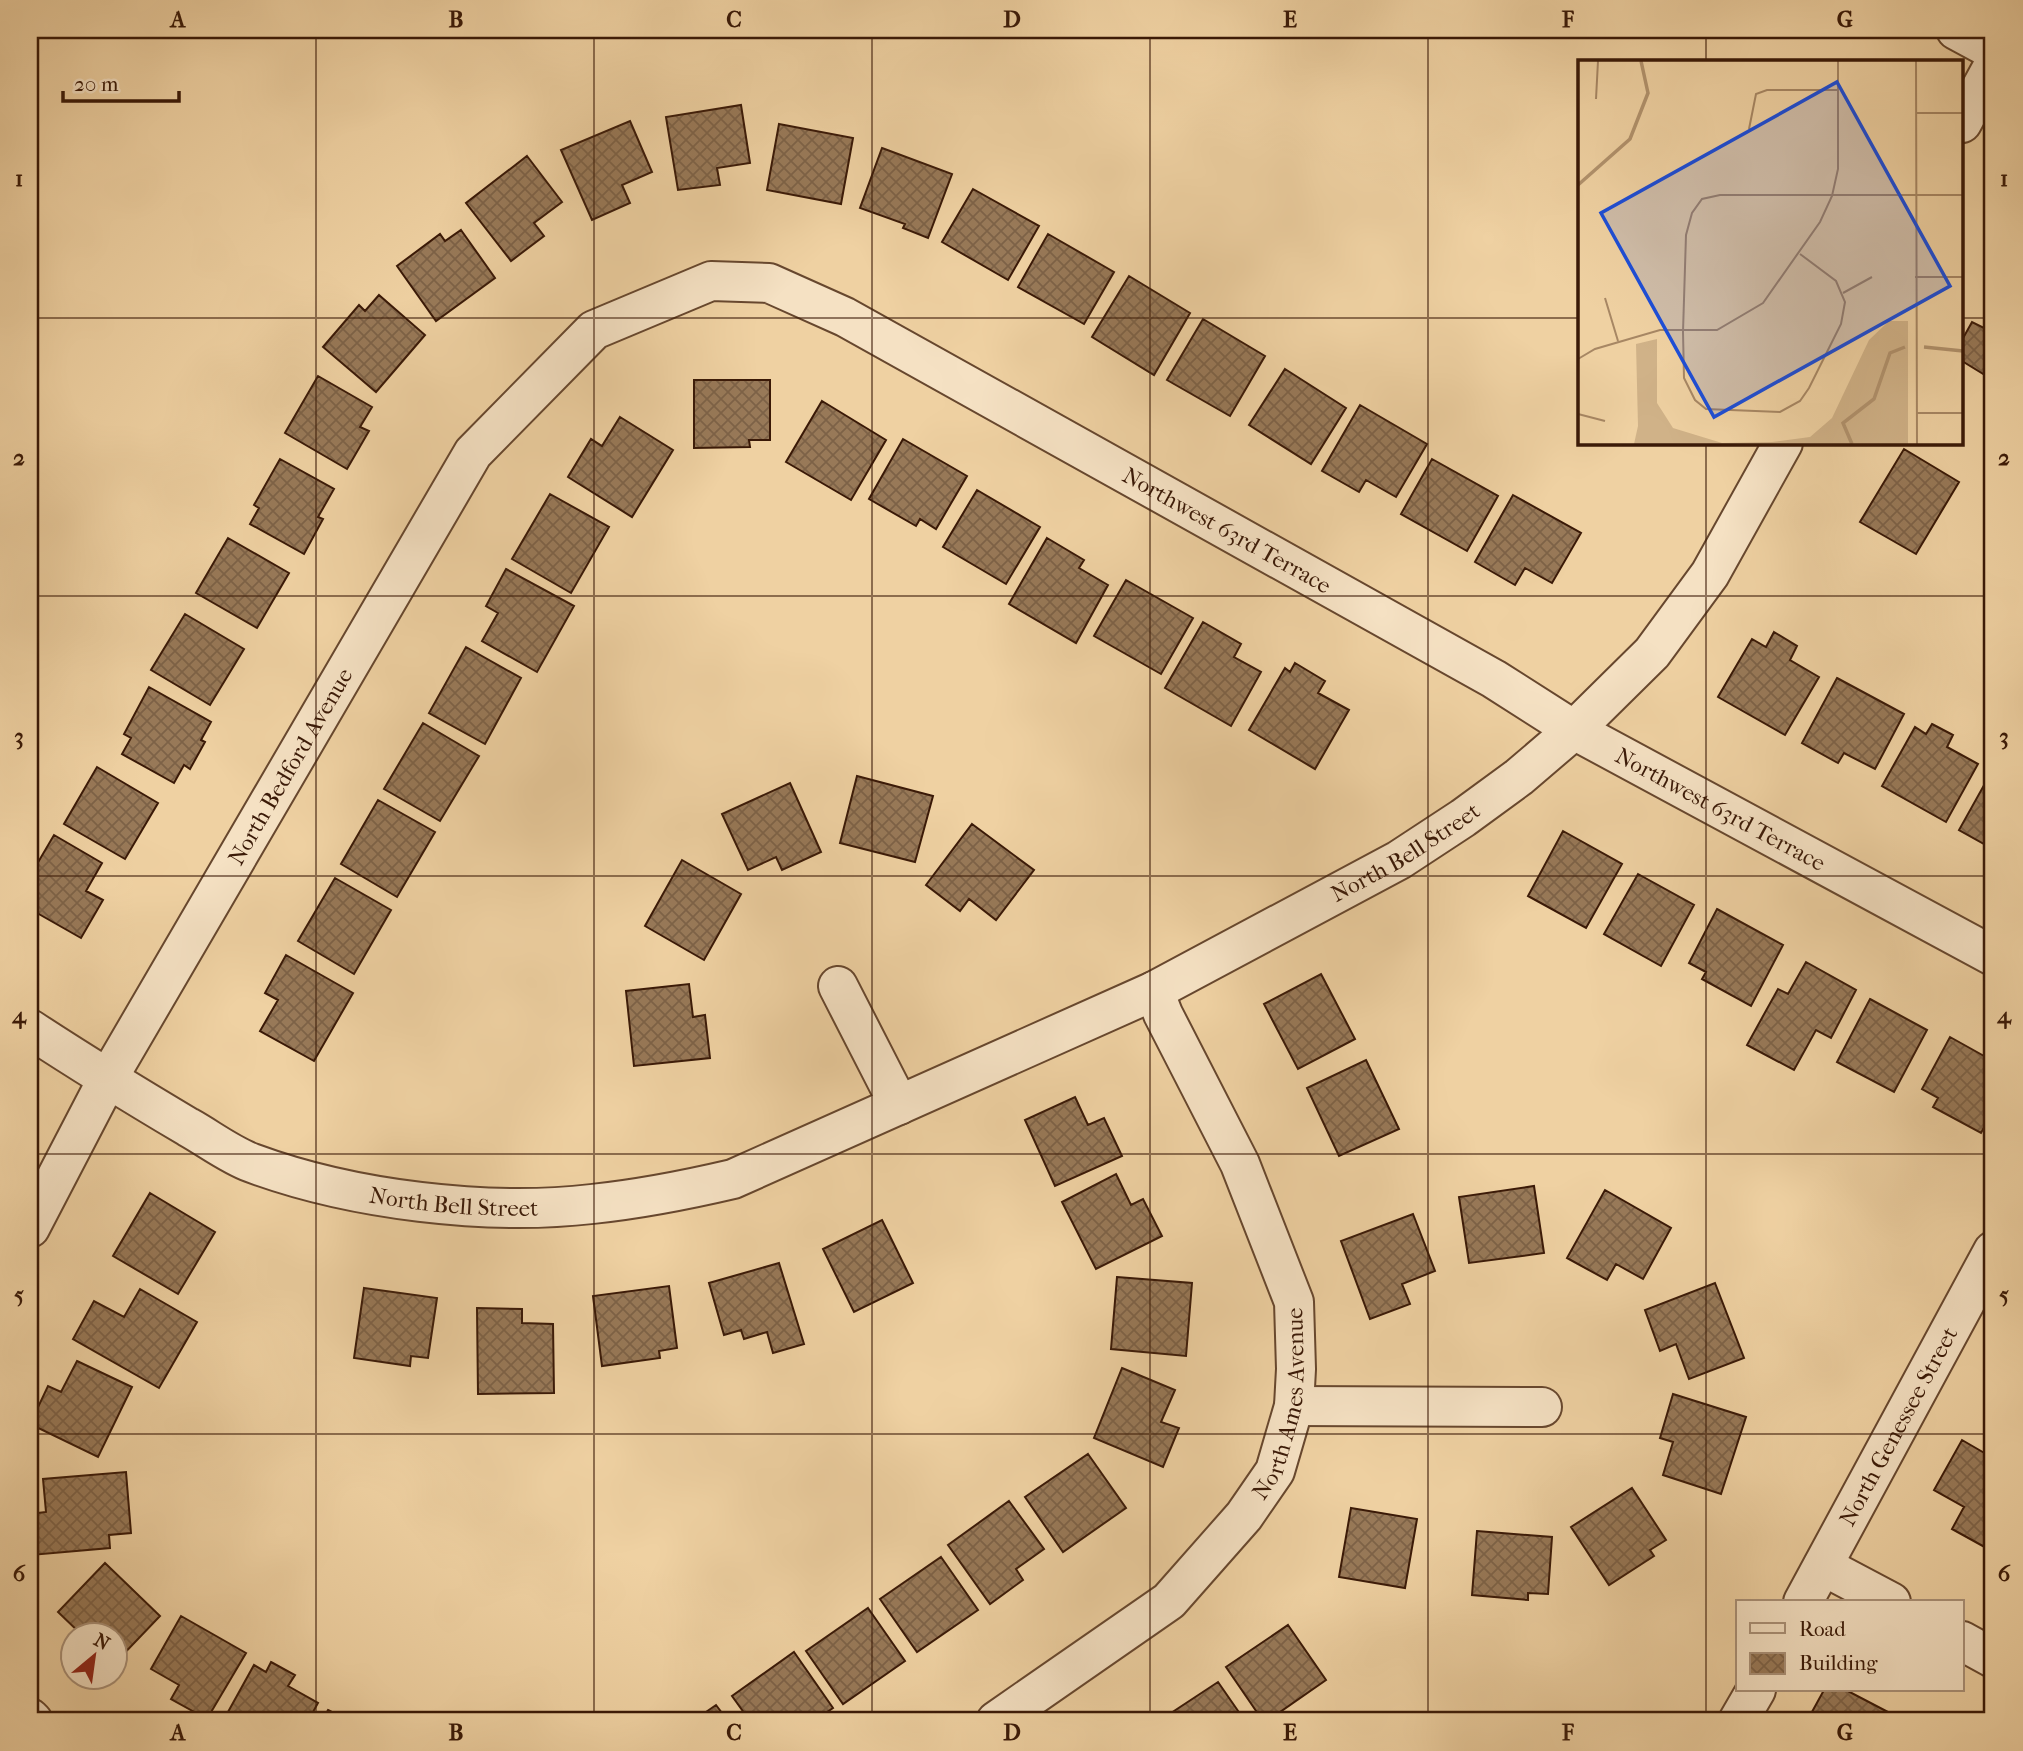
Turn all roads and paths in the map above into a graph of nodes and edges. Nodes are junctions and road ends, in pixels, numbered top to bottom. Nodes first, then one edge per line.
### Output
1 (1956, 30) edge
2 (1993, 50) edge
3 (1993, 66) edge
4 (1964, 119) edge
5 (1782, 444) edge
6 (473, 453) joint
7 (1574, 730) junction
8 (1993, 956) edge
9 (838, 986) dead end
10 (1154, 991) junction
11 (30, 1028) edge
12 (107, 1080) junction
13 (899, 1105) junction
14 (30, 1228) edge
15 (1993, 1251) edge
16 (1294, 1406) junction
17 (1542, 1407) dead end
18 (1823, 1566) junction
19 (1804, 1600) edge
20 (1887, 1600) edge
21 (1964, 1642) edge
22 (1993, 1658) edge
23 (1755, 1692) edge
24 (996, 1721) edge
25 (1738, 1721) edge

1 - 2 street
3 - 4 street
5 - 7 street, North Bell Street
6 - 7 street, Northwest 63rd Terrace
6 - 12 street, North Bedford Avenue
7 - 8 street, Northwest 63rd Terrace
7 - 10 street, North Bell Street
9 - 13 street
10 - 13 street, North Bell Street
10 - 16 street, North Ames Avenue
11 - 12 street, North Bell Street
12 - 13 street, North Bell Street
12 - 14 street, North Bedford Avenue
15 - 18 street, North Genessee Street
16 - 17 street
16 - 24 street, North Ames Avenue
18 - 19 street, North Genessee Street
18 - 20 street
21 - 22 street
23 - 25 street

